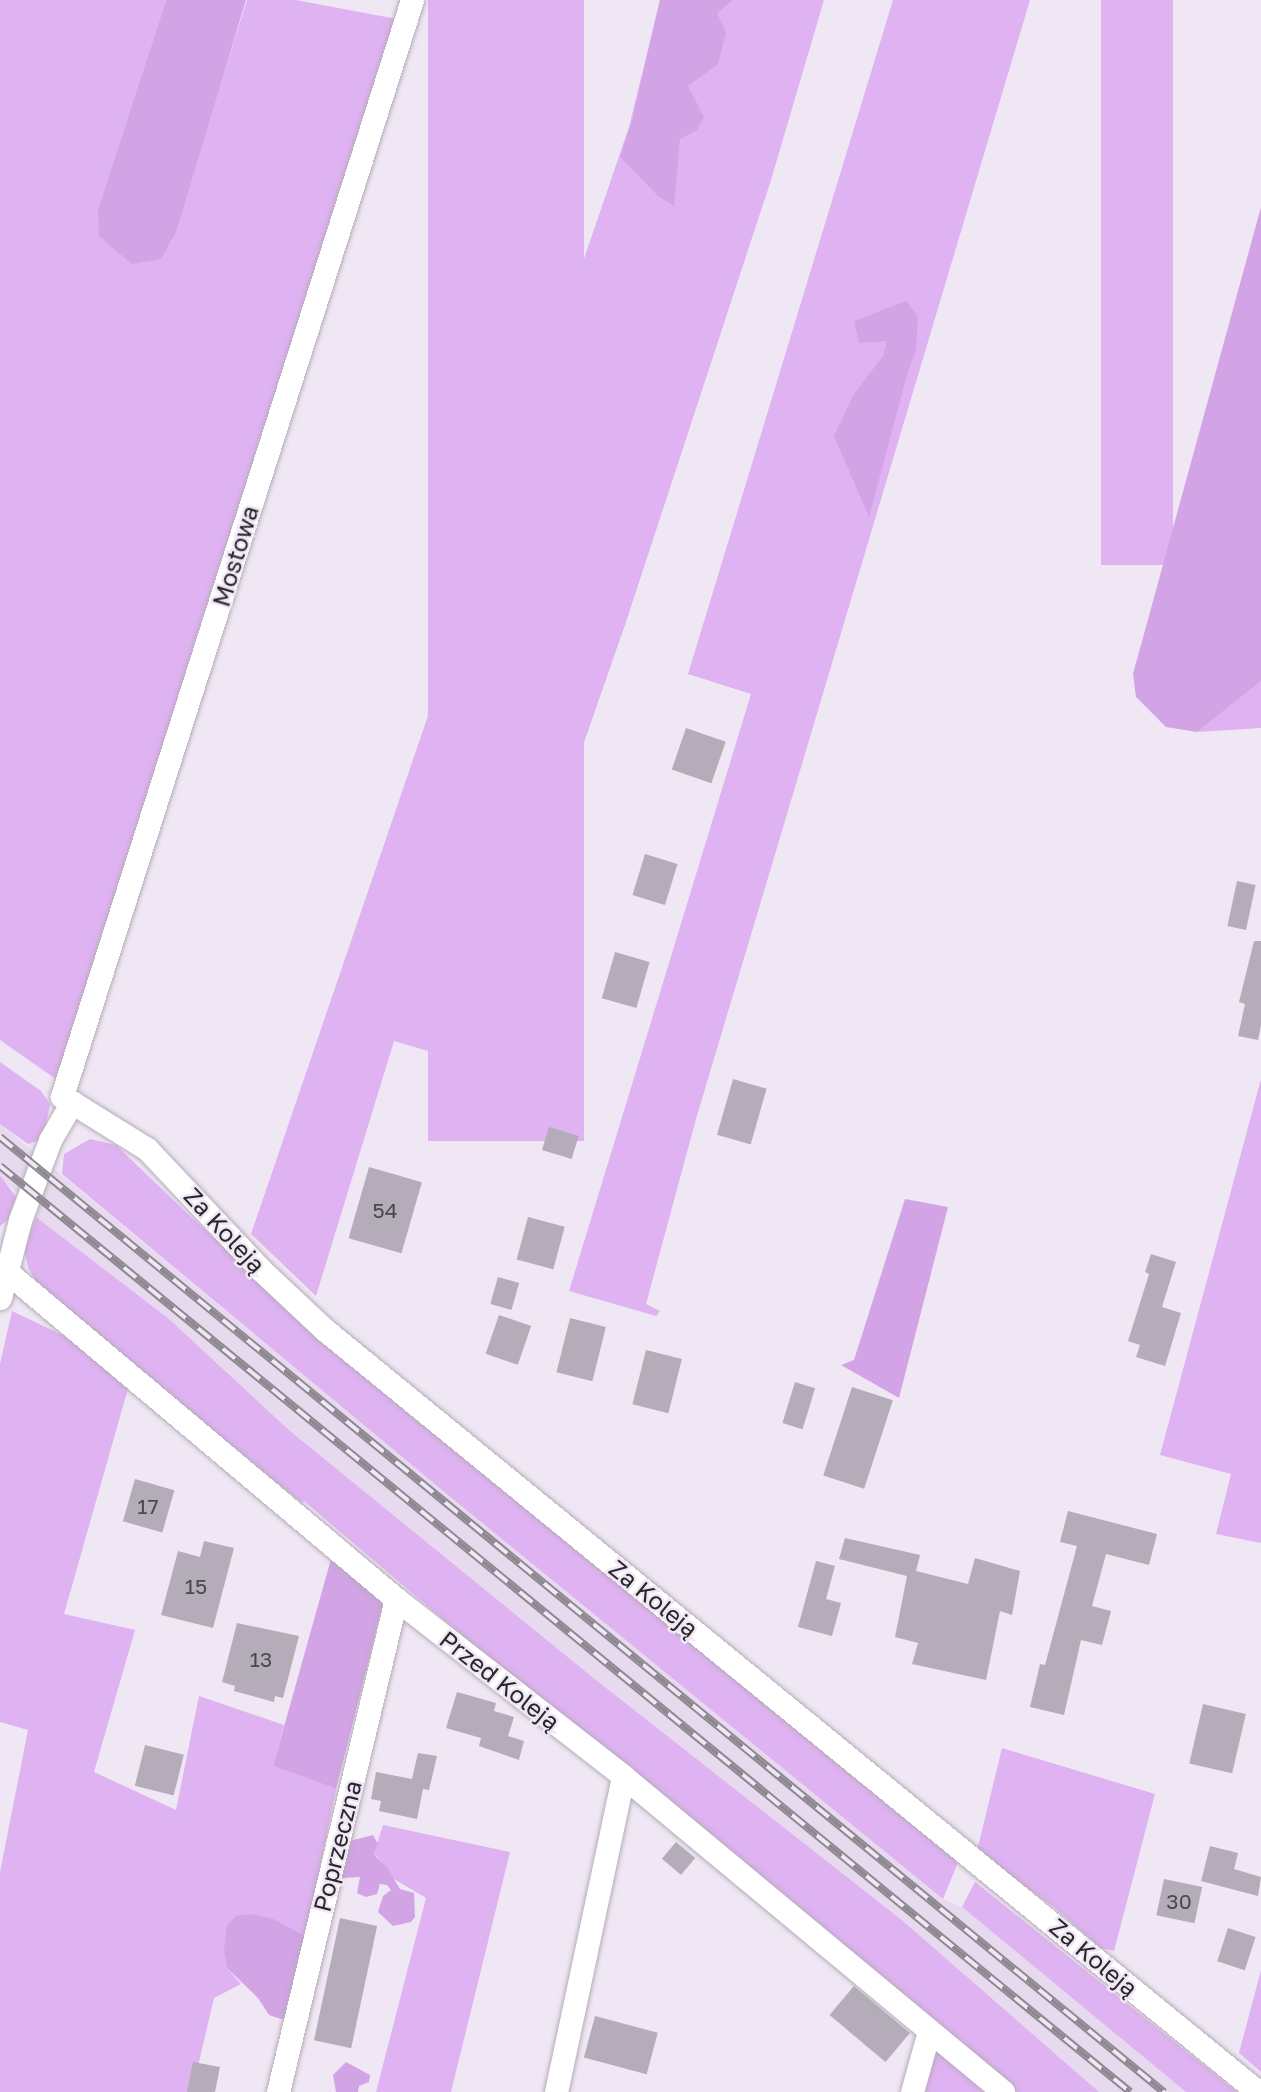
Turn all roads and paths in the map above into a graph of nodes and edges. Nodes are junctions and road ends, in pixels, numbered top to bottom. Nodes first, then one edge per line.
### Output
1 (409, 8) edge
2 (67, 1099) junction
3 (3, 1270) edge
4 (0, 1298) edge
5 (396, 1599) junction
6 (624, 1776) junction
7 (929, 2031) junction
8 (278, 2092) edge
9 (556, 2092) edge
10 (912, 2092) edge
11 (1003, 2092) edge
12 (1258, 2092) edge

1 - 2 street, Mostowa
2 - 3 street, Mostowa
2 - 12 street, Za Koleją
3 - 4 street, Mostowa
3 - 5 street, Przed Koleją
5 - 6 street, Przed Koleją
5 - 8 street, Poprzeczna
6 - 7 street, Przed Koleją
6 - 9 street
7 - 10 street
7 - 11 street, Przed Koleją

